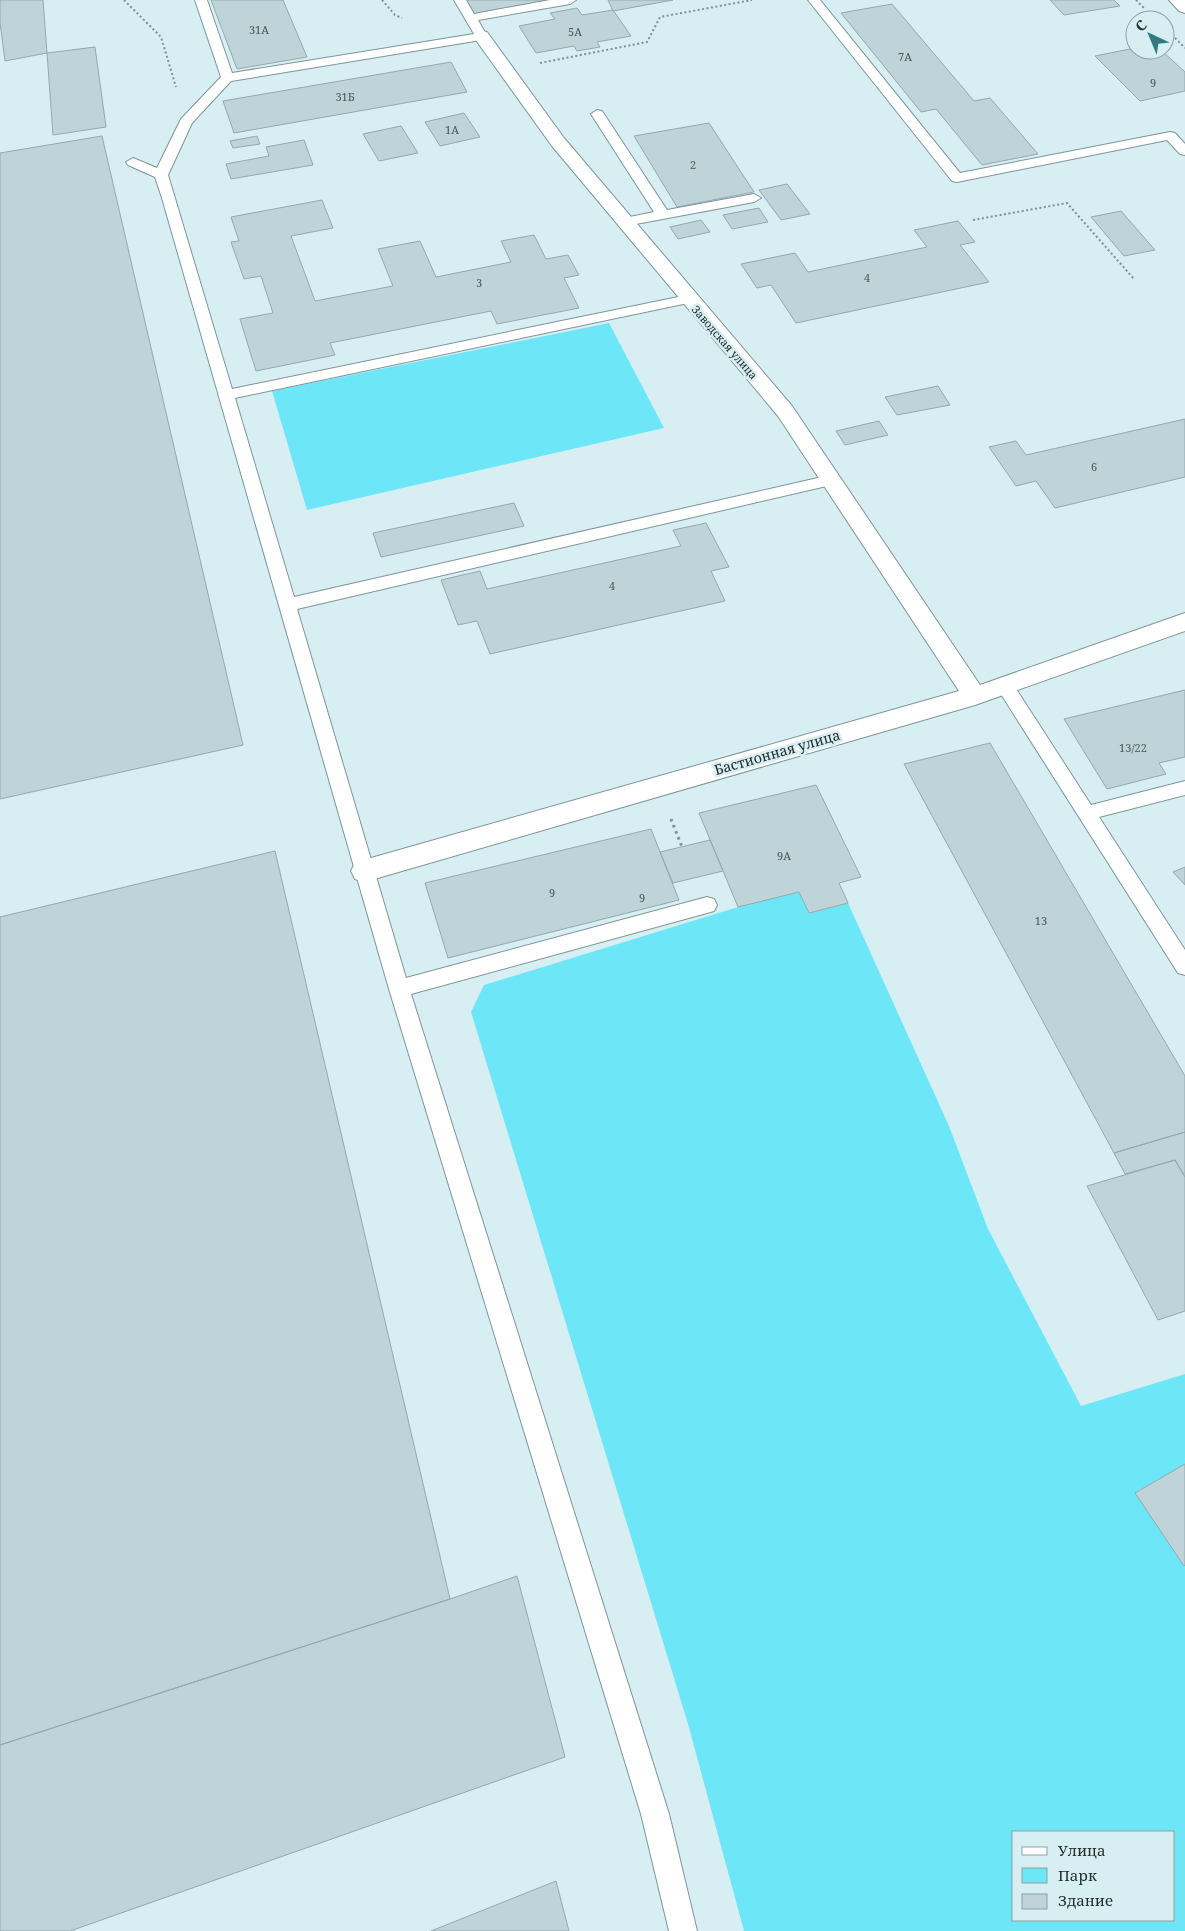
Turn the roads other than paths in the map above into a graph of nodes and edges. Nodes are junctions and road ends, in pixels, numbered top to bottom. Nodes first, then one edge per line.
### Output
1 (201, 0) edge
2 (460, 0) edge
3 (570, 0) edge
4 (814, 0) edge
5 (1177, 0) edge
6 (1185, 8) edge
7 (471, 18) junction
8 (482, 36) junction
9 (227, 78) junction
10 (597, 114) dead end
11 (1185, 151) edge
12 (133, 162) dead end
13 (161, 175) junction
14 (754, 198) dead end
15 (663, 215) junction
16 (625, 222) junction
17 (688, 299) junction
18 (228, 395) junction
19 (831, 480) junction
20 (287, 605) junction
21 (1185, 622) edge
22 (1005, 686) junction
23 (975, 696) junction
24 (1185, 788) edge
25 (1087, 813) junction
26 (364, 872) junction
27 (707, 905) dead end
28 (1185, 967) edge
29 (399, 989) junction
30 (683, 1931) edge

1 - 9 lane
2 - 7 lane, Заводская улица
3 - 7 lane
4 - 11 lane
5 - 6 street
7 - 8 lane, Заводская улица
8 - 9 lane
8 - 16 street, Заводская улица
9 - 13 lane
10 - 15 lane
12 - 13 lane
13 - 18 lane
14 - 15 lane
15 - 16 lane
16 - 17 street, Заводская улица
17 - 18 lane
17 - 19 street, Заводская улица
18 - 20 lane
19 - 20 lane
19 - 23 street, Заводская улица
20 - 26 lane
21 - 22 street, Бастионная улица
22 - 23 street, Бастионная улица
22 - 25 lane
23 - 26 street, Бастионная улица
24 - 25 lane
25 - 28 lane
26 - 29 lane
27 - 29 lane
29 - 30 lane

